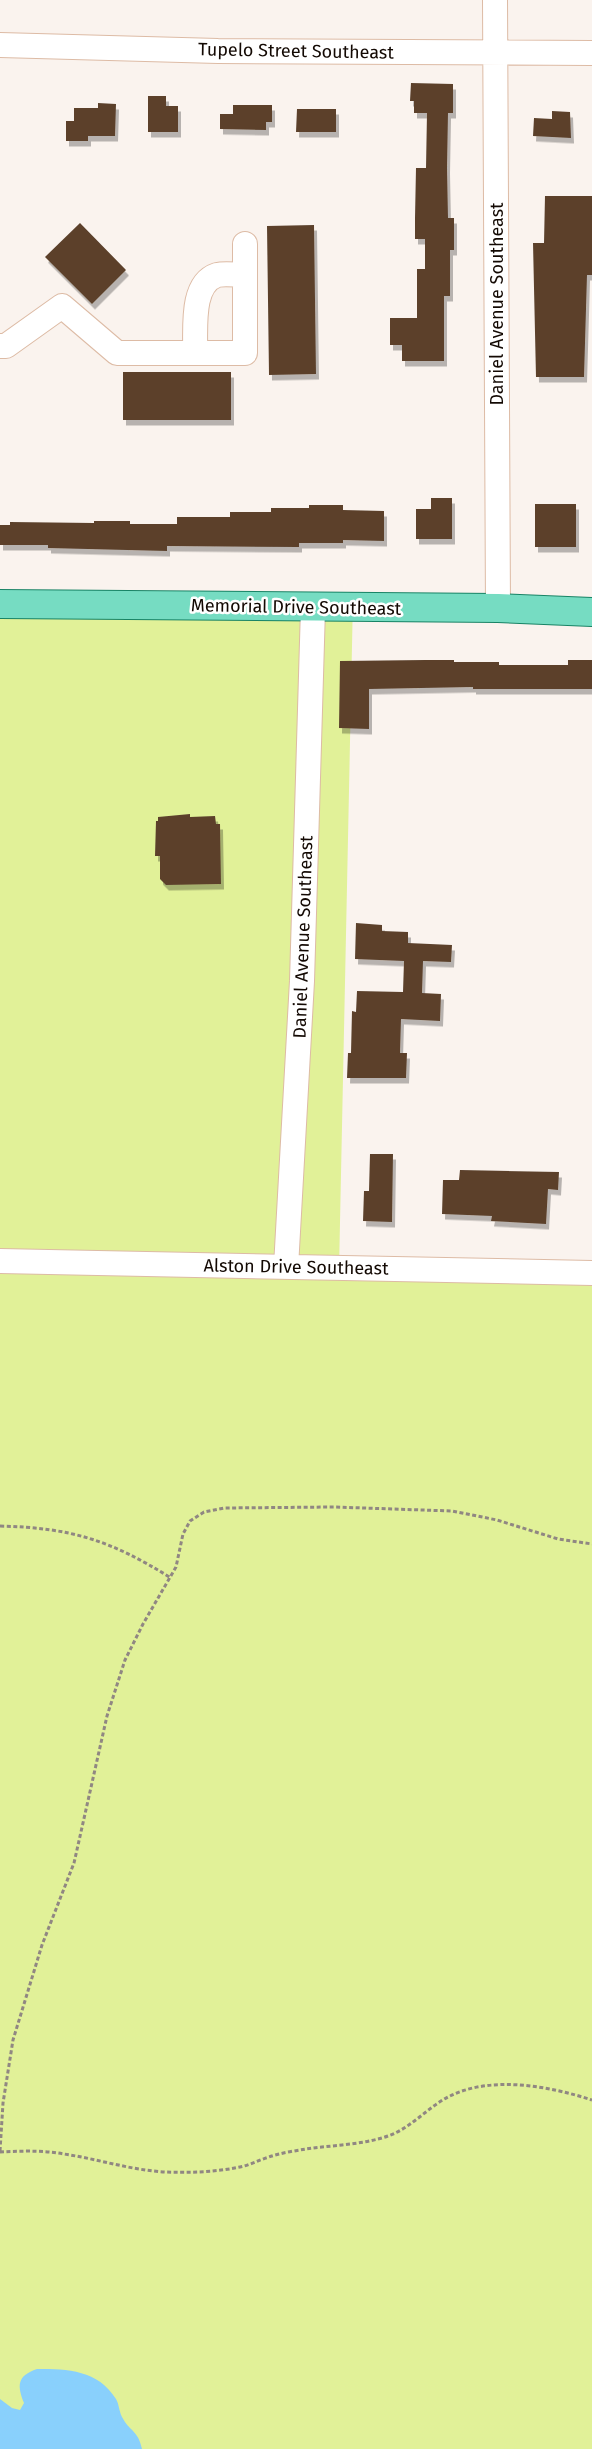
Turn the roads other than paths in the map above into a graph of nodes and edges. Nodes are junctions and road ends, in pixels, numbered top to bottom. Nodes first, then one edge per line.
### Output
1 (495, 0) edge
2 (0, 45) edge
3 (495, 53) junction
4 (592, 53) edge
5 (245, 244) dead end
6 (245, 275) junction
7 (0, 346) edge
8 (195, 353) junction
9 (0, 604) edge
10 (313, 608) junction
11 (498, 608) junction
12 (592, 612) edge
13 (0, 1261) edge
14 (286, 1267) junction
15 (592, 1273) edge

1 - 3 street, Daniel Avenue Southeast
2 - 3 street, Tupelo Street Southeast
3 - 4 street, Tupelo Street Southeast
3 - 11 street, Daniel Avenue Southeast
5 - 6 street
6 - 8 street
6 - 8 street
7 - 8 street
9 - 10 main road, Memorial Drive Southeast
10 - 11 main road, Memorial Drive Southeast
10 - 14 street, Daniel Avenue Southeast
11 - 12 main road, Memorial Drive Southeast
13 - 14 street, Alston Drive Southeast
14 - 15 street, Alston Drive Southeast

